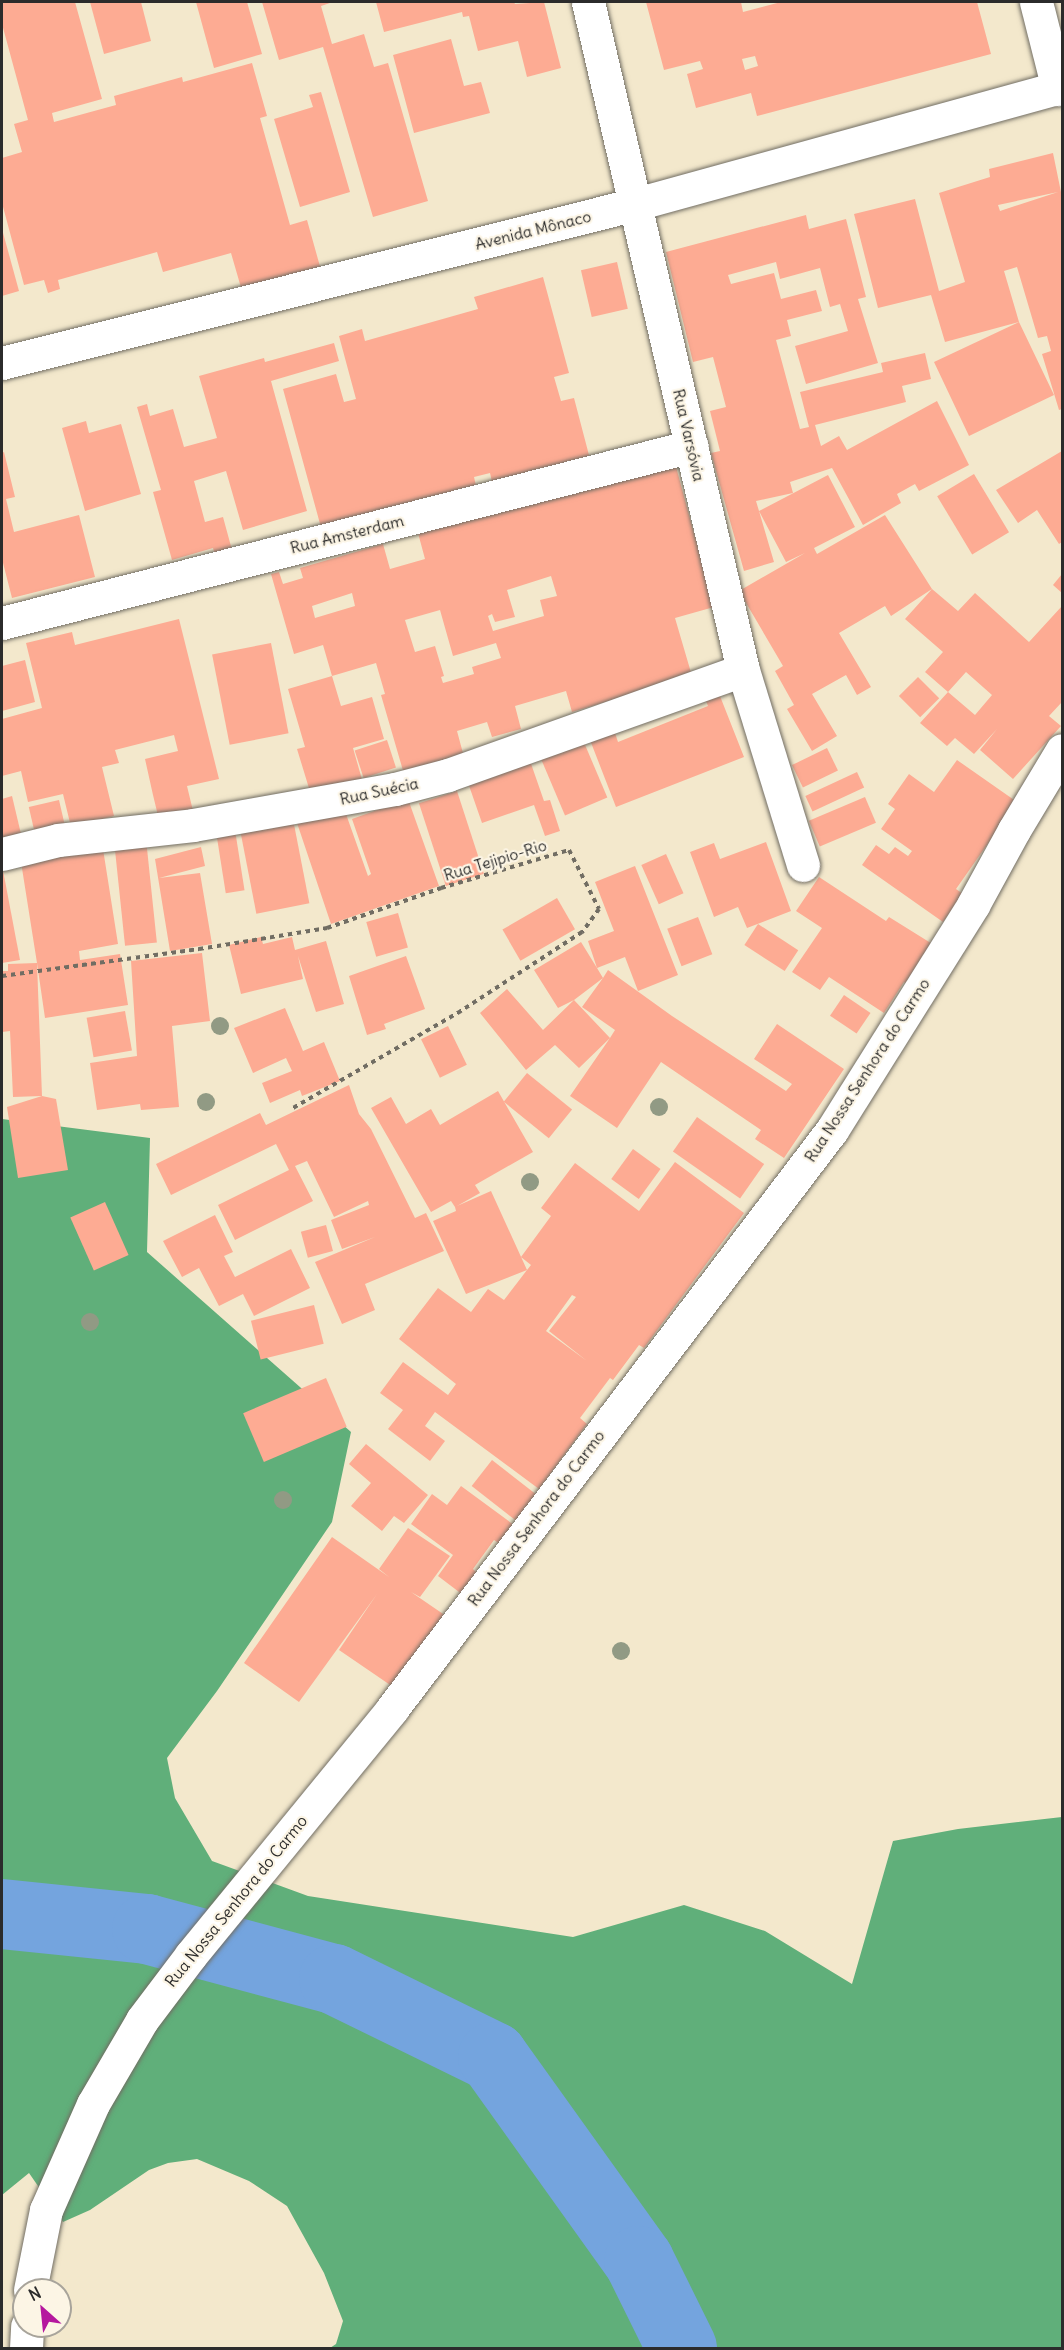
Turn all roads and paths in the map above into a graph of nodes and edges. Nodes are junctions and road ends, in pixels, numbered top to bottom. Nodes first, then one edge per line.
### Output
1 (588, 2) edge
2 (1036, 2) edge
3 (1060, 88) edge
4 (636, 204) junction
5 (2, 363) edge
6 (692, 446) junction
7 (2, 622) edge
8 (743, 670) junction
9 (1062, 750) edge
10 (2, 854) edge
11 (803, 865) dead end
12 (2, 976) edge
13 (291, 1109) dead end
14 (32, 2278) edge

1 - 4 street, Rua Varsóvia
2 - 3 street
3 - 4 street, Avenida Mônaco
4 - 5 street, Avenida Mônaco
4 - 6 street, Rua Varsóvia
6 - 7 street, Rua Amsterdam
6 - 8 street, Rua Varsóvia
8 - 10 street, Rua Suécia
8 - 11 street, Rua Varsóvia
9 - 14 street, Rua Nossa Senhora do Carmo
12 - 13 path, Rua Tejipio-Rio

